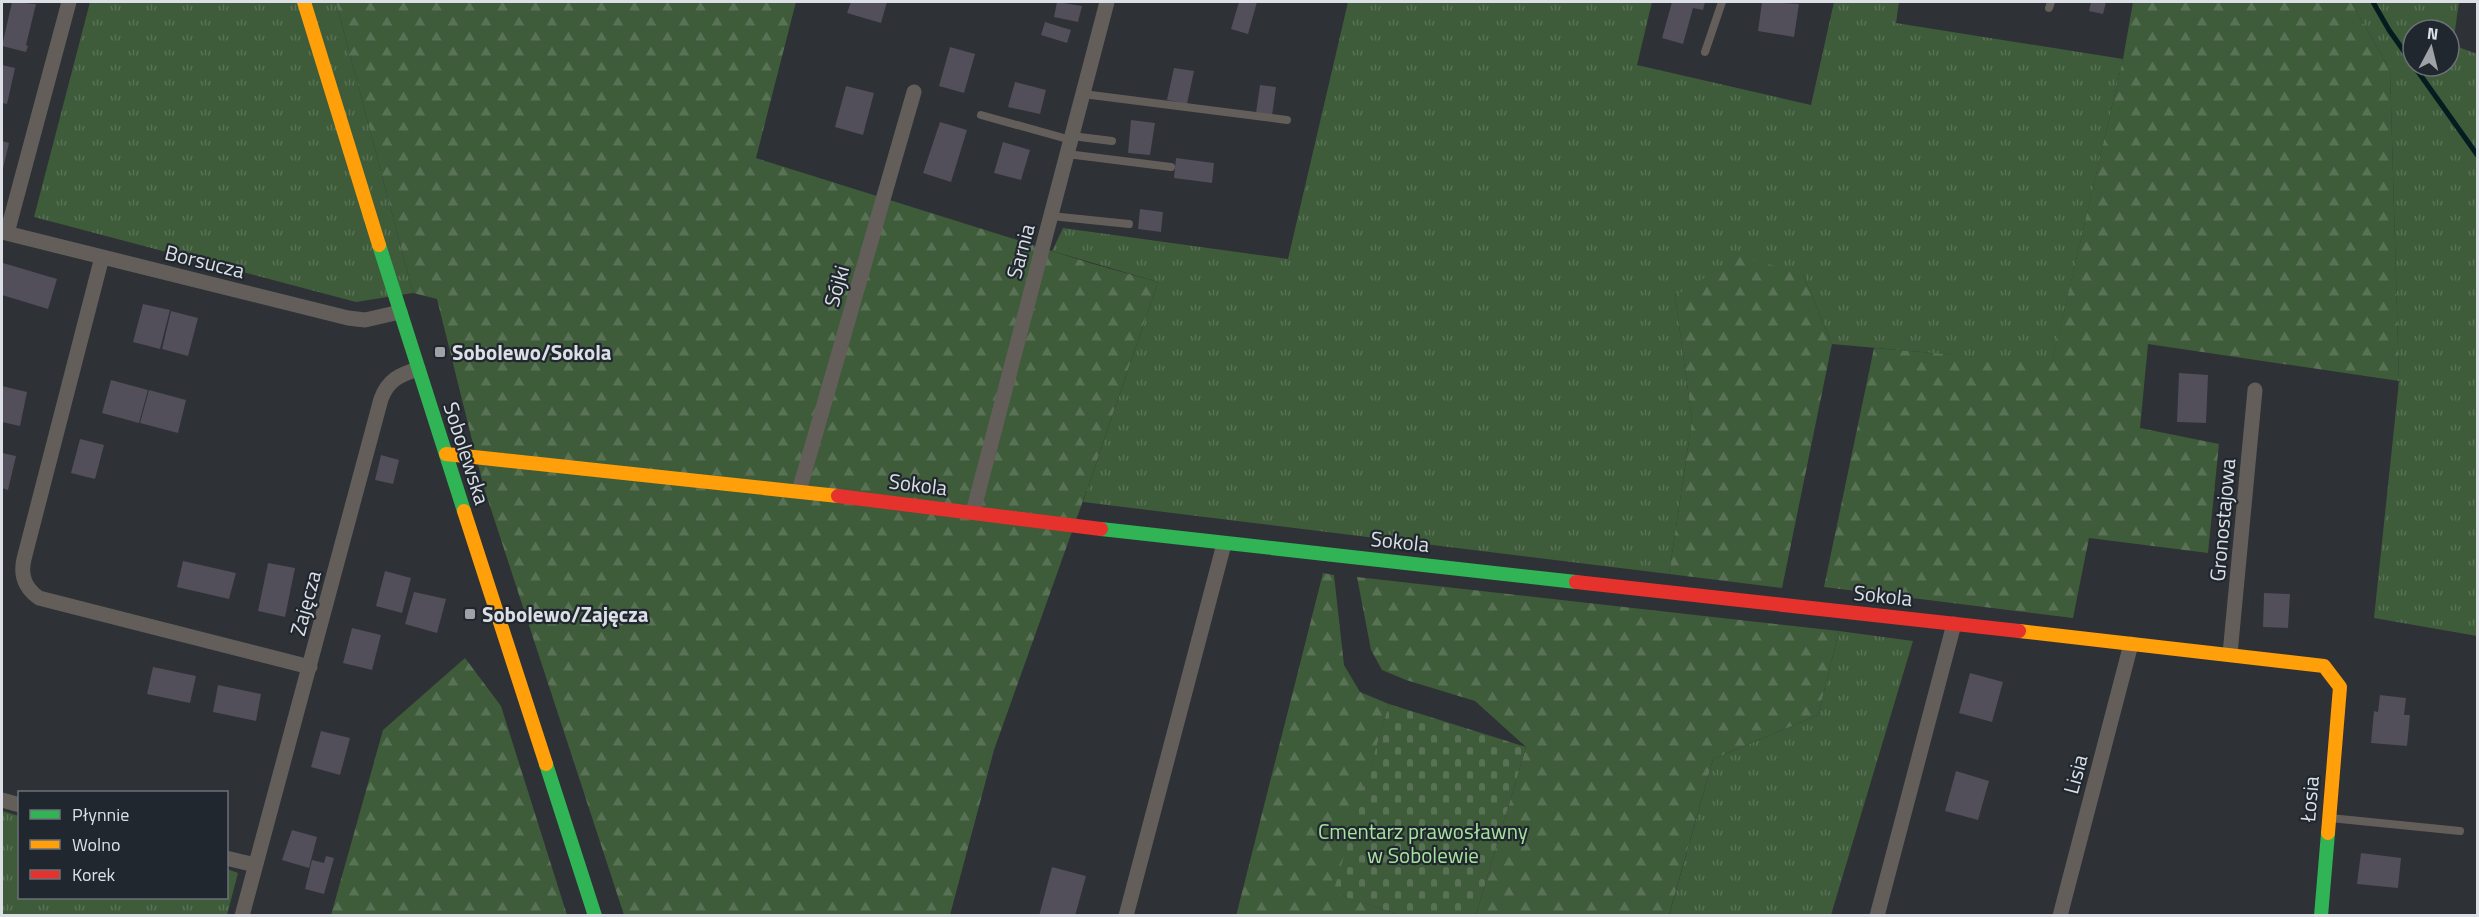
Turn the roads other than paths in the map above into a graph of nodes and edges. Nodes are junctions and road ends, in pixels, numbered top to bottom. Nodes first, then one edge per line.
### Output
1 (69, 2) edge
2 (304, 2) edge
3 (1107, 2) edge
4 (1722, 2) edge
5 (1705, 52) dead end
6 (915, 92) dead end
7 (1083, 94) junction
8 (981, 115) dead end
9 (1287, 120) dead end
10 (1112, 141) dead end
11 (1070, 143) junction
12 (1171, 167) dead end
13 (1051, 216) junction
14 (1129, 224) dead end
15 (4, 232) edge
16 (102, 257) junction
17 (400, 312) junction
18 (418, 369) junction
19 (2255, 390) dead end
20 (446, 454) junction
21 (799, 491) junction
22 (973, 512) junction
23 (1224, 544) junction
24 (1954, 624) junction
25 (2131, 644) junction
26 (2230, 654) junction
27 (310, 667) junction
28 (2340, 687) joint
29 (2, 800) edge
30 (18, 804) edge
31 (2329, 818) junction
32 (2460, 831) dead end
33 (228, 858) edge
34 (255, 865) junction
35 (242, 915) edge
36 (595, 915) edge
37 (1126, 915) edge
38 (1877, 915) edge
39 (2060, 915) edge
40 (2320, 915) edge

1 - 15 street
2 - 17 street, Sobolewska
3 - 7 street, Sarnia
4 - 5 lane
6 - 21 street, Sójki
7 - 9 lane
7 - 11 street, Sarnia
8 - 11 lane
10 - 11 lane
11 - 12 lane
11 - 13 street, Sarnia
13 - 14 lane
13 - 22 street, Sarnia
15 - 16 street, Borsucza
16 - 17 street, Borsucza
16 - 27 street
17 - 18 street, Sobolewska
18 - 20 street, Sobolewska
18 - 27 street, Zajęcza
19 - 26 street, Gronostajowa
20 - 21 street, Sokola
20 - 36 street, Sobolewska
21 - 22 street, Sokola
22 - 23 street, Sokola
23 - 24 street, Sokola
23 - 37 street
24 - 25 street, Sokola
24 - 38 street
25 - 26 street, Sokola
25 - 39 street, Lisia
26 - 28 street, Sokola
27 - 34 street, Zajęcza
28 - 31 street, Łosia
29 - 30 street
31 - 32 lane
31 - 40 street, Łosia
33 - 34 street
34 - 35 street, Zajęcza

